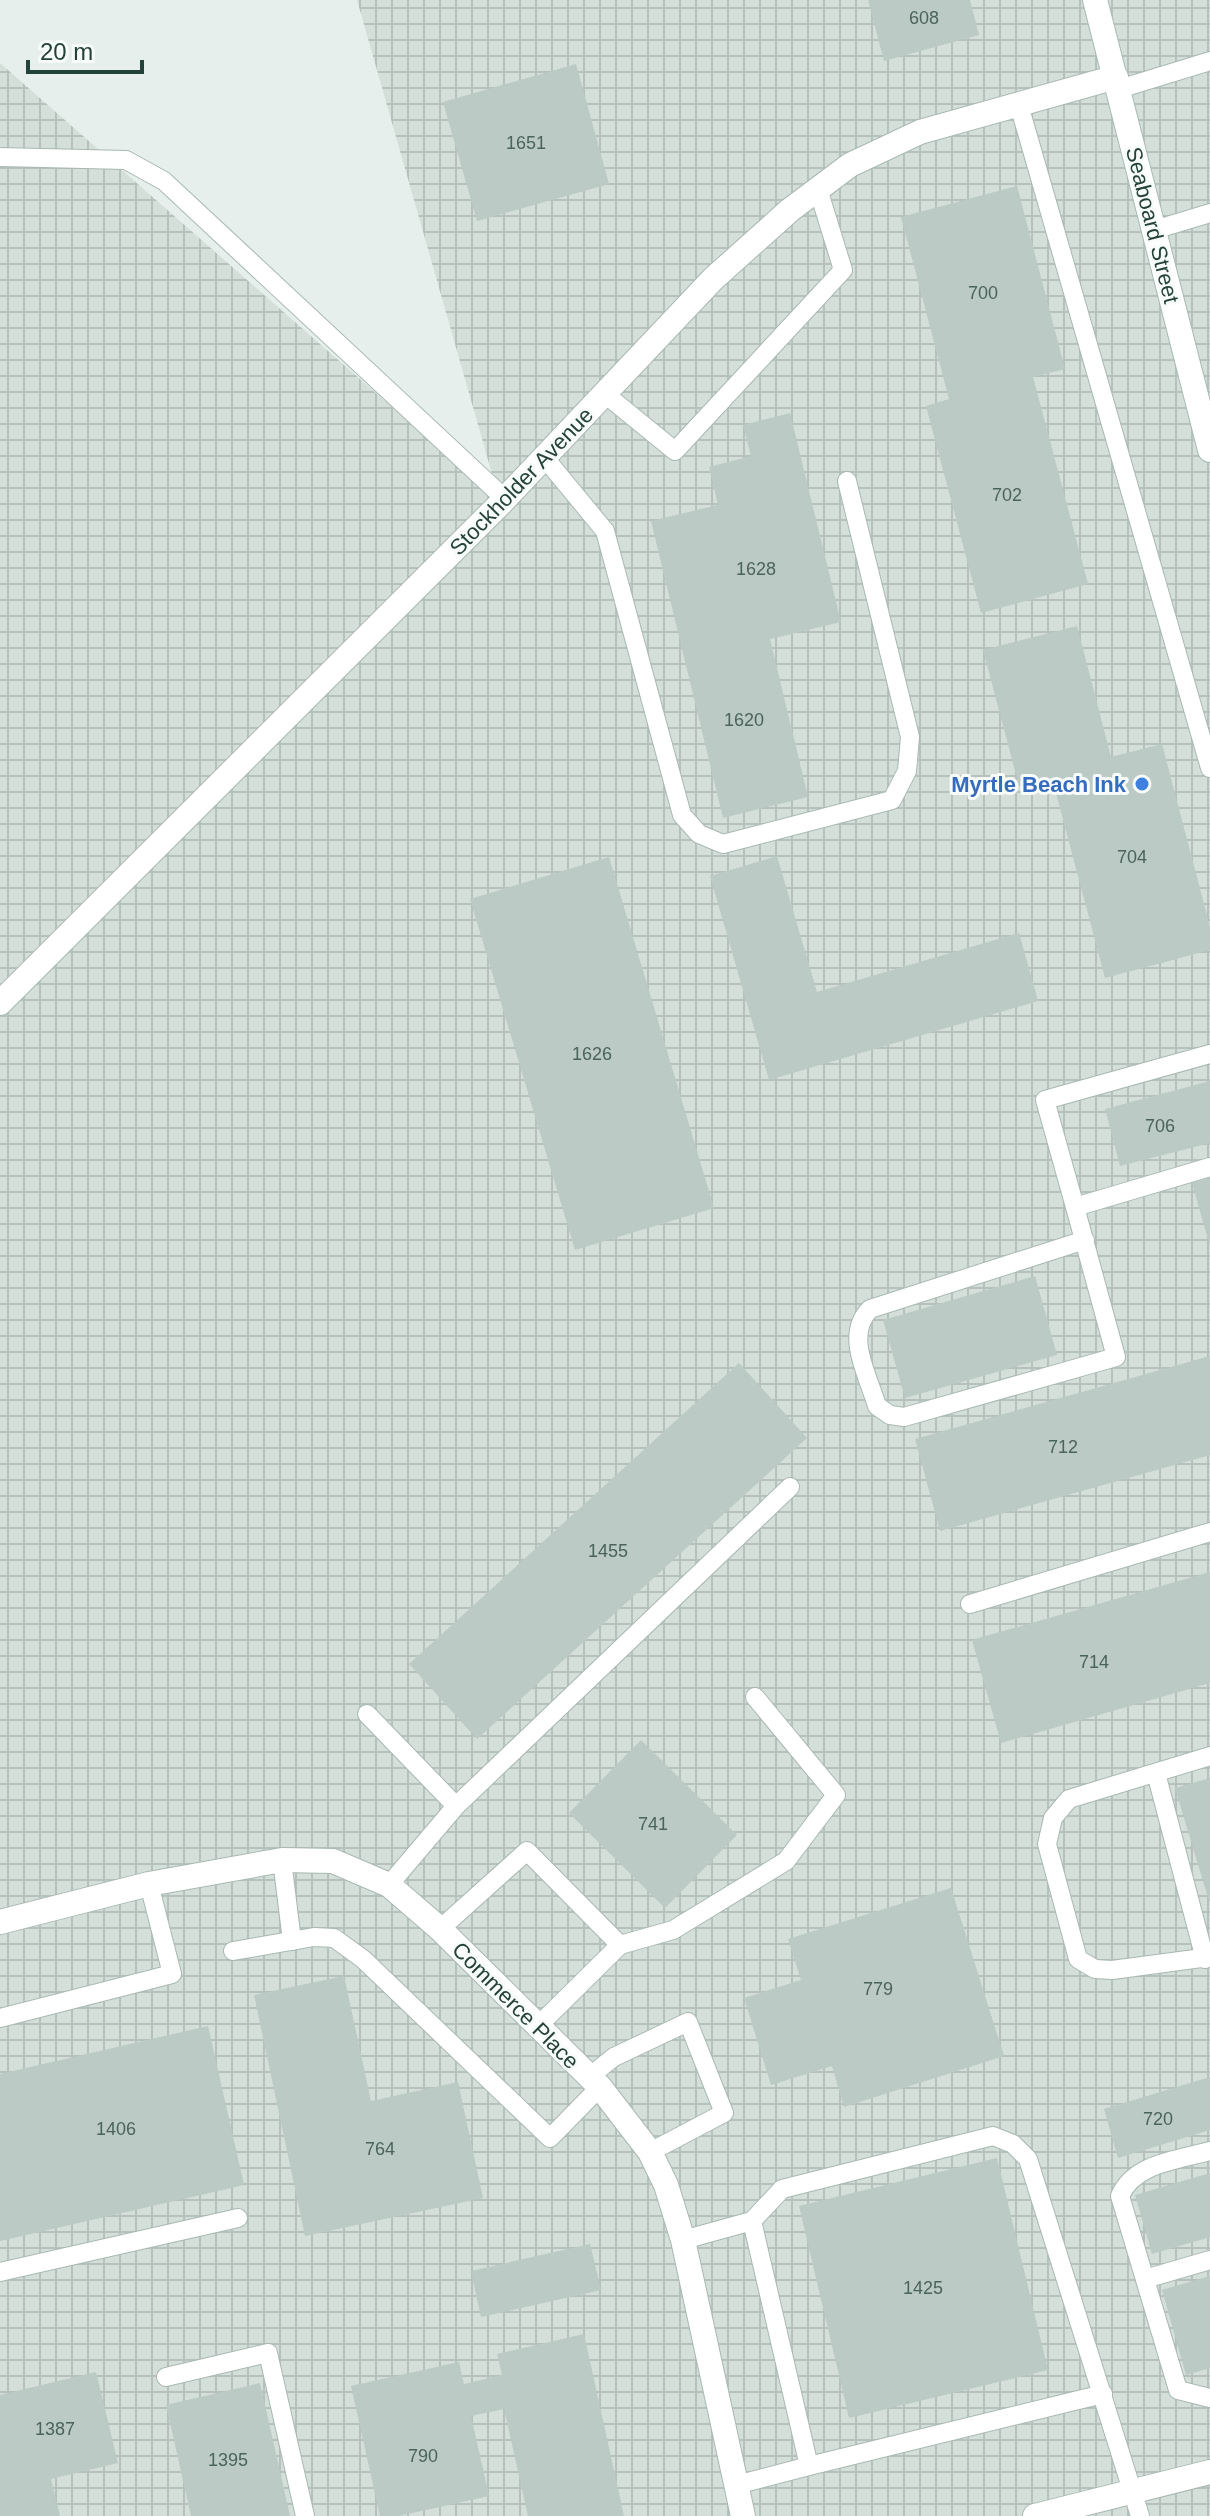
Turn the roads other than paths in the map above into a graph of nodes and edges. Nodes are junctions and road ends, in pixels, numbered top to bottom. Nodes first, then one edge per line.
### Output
1 (1095, 0) edge
2 (1210, 61) edge
3 (1118, 83) junction
4 (1019, 105) junction
5 (0, 157) edge
6 (818, 189) junction
7 (1210, 213) edge
8 (1154, 230) junction
9 (605, 394) junction
10 (1210, 449) edge
11 (544, 457) junction
12 (847, 481) dead end
13 (505, 499) junction
14 (1203, 720) edge
15 (1210, 768) edge
16 (0, 1003) edge
17 (1210, 1054) edge
18 (1210, 1167) edge
19 (1075, 1207) junction
20 (1085, 1240) junction
21 (790, 1487) dead end
22 (1210, 1532) edge
23 (970, 1604) dead end
24 (755, 1697) dead end
25 (367, 1714) dead end
26 (1210, 1756) edge
27 (1156, 1773) junction
28 (456, 1806) junction
29 (282, 1860) junction
30 (149, 1884) junction
31 (389, 1885) junction
32 (0, 1922) edge
33 (440, 1929) junction
34 (292, 1941) junction
35 (620, 1945) junction
36 (233, 1951) dead end
37 (1208, 1958) edge
38 (0, 2018) edge
39 (537, 2027) junction
40 (594, 2082) junction
41 (1210, 2151) edge
42 (650, 2152) junction
43 (238, 2218) dead end
44 (752, 2221) junction
45 (683, 2240) junction
46 (1210, 2260) edge
47 (0, 2272) edge
48 (1145, 2279) junction
49 (166, 2377) dead end
50 (1103, 2394) junction
51 (1210, 2398) edge
52 (809, 2466) junction
53 (1210, 2472) edge
54 (736, 2485) junction
55 (1137, 2504) edge
56 (305, 2516) edge
57 (743, 2516) edge
58 (1035, 2516) edge

1 - 3 street, Seaboard Street
2 - 3 lane
3 - 4 street, Stockholder Avenue
3 - 8 street, Seaboard Street
4 - 6 street, Stockholder Avenue
4 - 14 lane
5 - 13 lane
6 - 9 street, Stockholder Avenue
6 - 9 lane
7 - 8 lane
8 - 10 street, Seaboard Street
9 - 11 street, Stockholder Avenue
11 - 12 lane
11 - 13 street, Stockholder Avenue
13 - 16 street, Stockholder Avenue
14 - 15 lane
17 - 19 lane
18 - 19 lane
19 - 20 lane
20 - 20 lane
21 - 28 lane
22 - 23 lane
24 - 35 lane
25 - 28 lane
26 - 27 lane
27 - 37 lane
27 - 37 lane
28 - 31 lane
29 - 30 street, Commerce Place
29 - 31 street, Commerce Place
29 - 34 lane
30 - 32 street, Commerce Place
30 - 38 lane
31 - 33 street, Commerce Place
33 - 35 lane
33 - 39 street, Commerce Place
34 - 36 lane
34 - 40 lane
35 - 39 lane
39 - 40 street, Commerce Place
40 - 42 street, Commerce Place
40 - 42 lane
41 - 48 lane
42 - 45 street, Commerce Place
43 - 47 lane
44 - 45 lane
44 - 50 lane
44 - 52 lane
45 - 54 street, Commerce Place
46 - 48 lane
48 - 51 lane
49 - 56 lane
50 - 52 lane
50 - 55 lane
52 - 54 lane
53 - 55 street
54 - 57 street, Commerce Place
55 - 58 street

